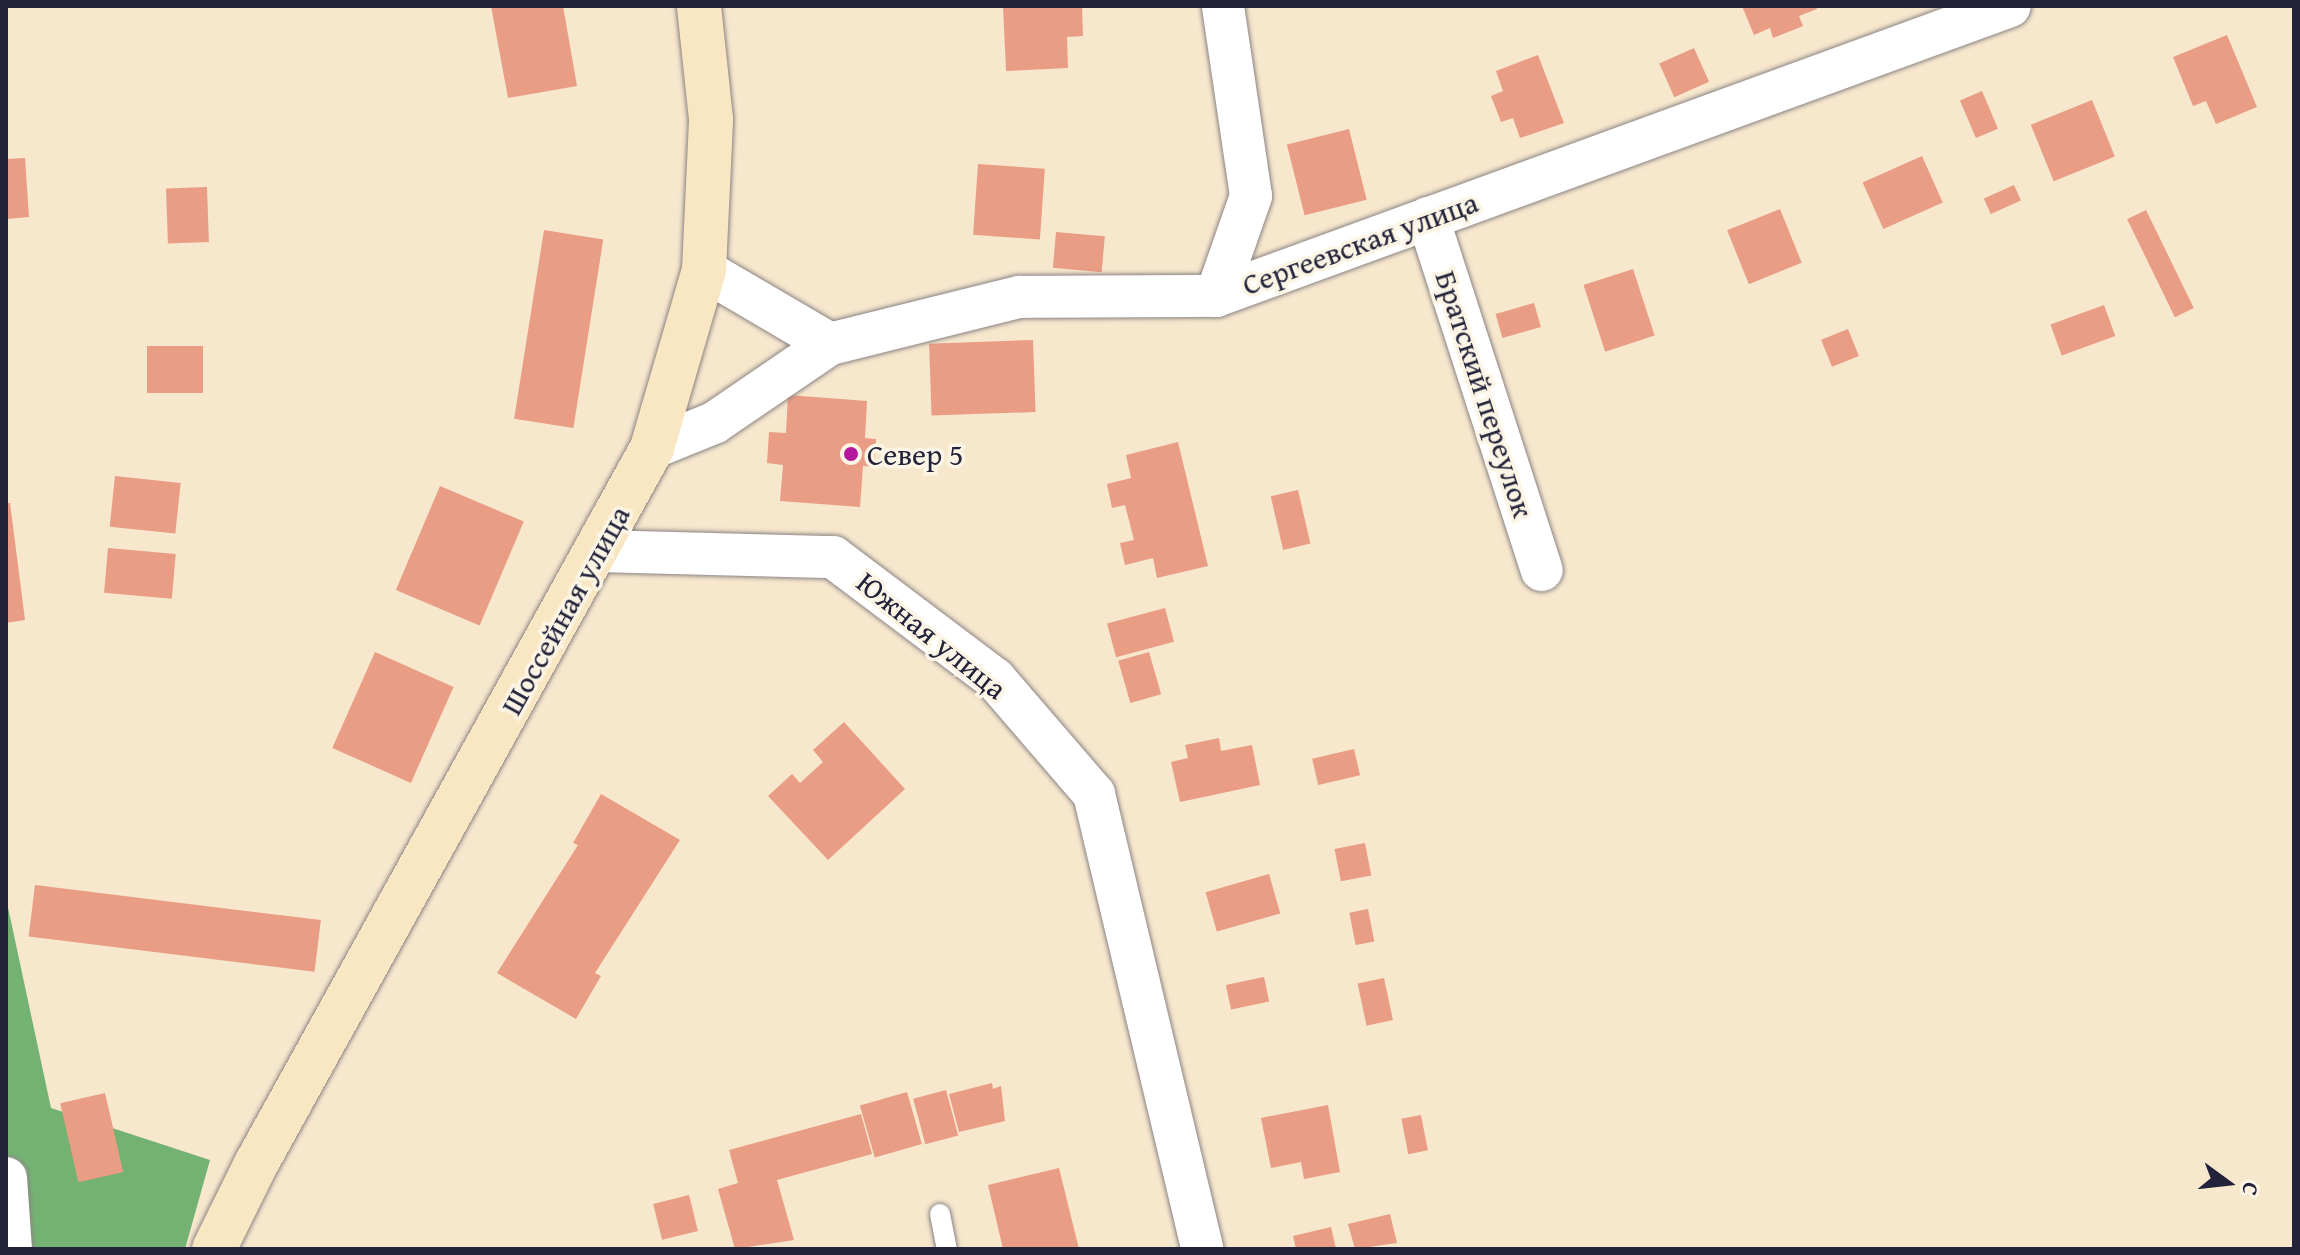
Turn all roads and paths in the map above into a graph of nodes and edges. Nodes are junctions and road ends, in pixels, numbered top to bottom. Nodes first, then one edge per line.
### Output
1 (699, 6) edge
2 (1223, 6) edge
3 (2010, 6) edge
4 (1428, 218) junction
5 (704, 270) junction
6 (1216, 296) junction
7 (830, 344) junction
8 (652, 448) junction
9 (599, 551) junction
10 (1542, 570) dead end
11 (6, 1178) edge
12 (940, 1214) dead end
13 (220, 1246) edge
14 (11, 1249) edge
15 (947, 1249) edge
16 (1202, 1249) edge

1 - 5 main road, Шоссейная улица
2 - 6 street
3 - 4 street, Сергеевская улица
4 - 6 street, Сергеевская улица
4 - 10 street, Братский переулок
5 - 7 street
5 - 8 main road, Шоссейная улица
6 - 7 street, Сергеевская улица
7 - 8 street
8 - 9 main road, Шоссейная улица
9 - 13 main road, Шоссейная улица
9 - 16 street, Южная улица
11 - 14 street
12 - 15 lane

